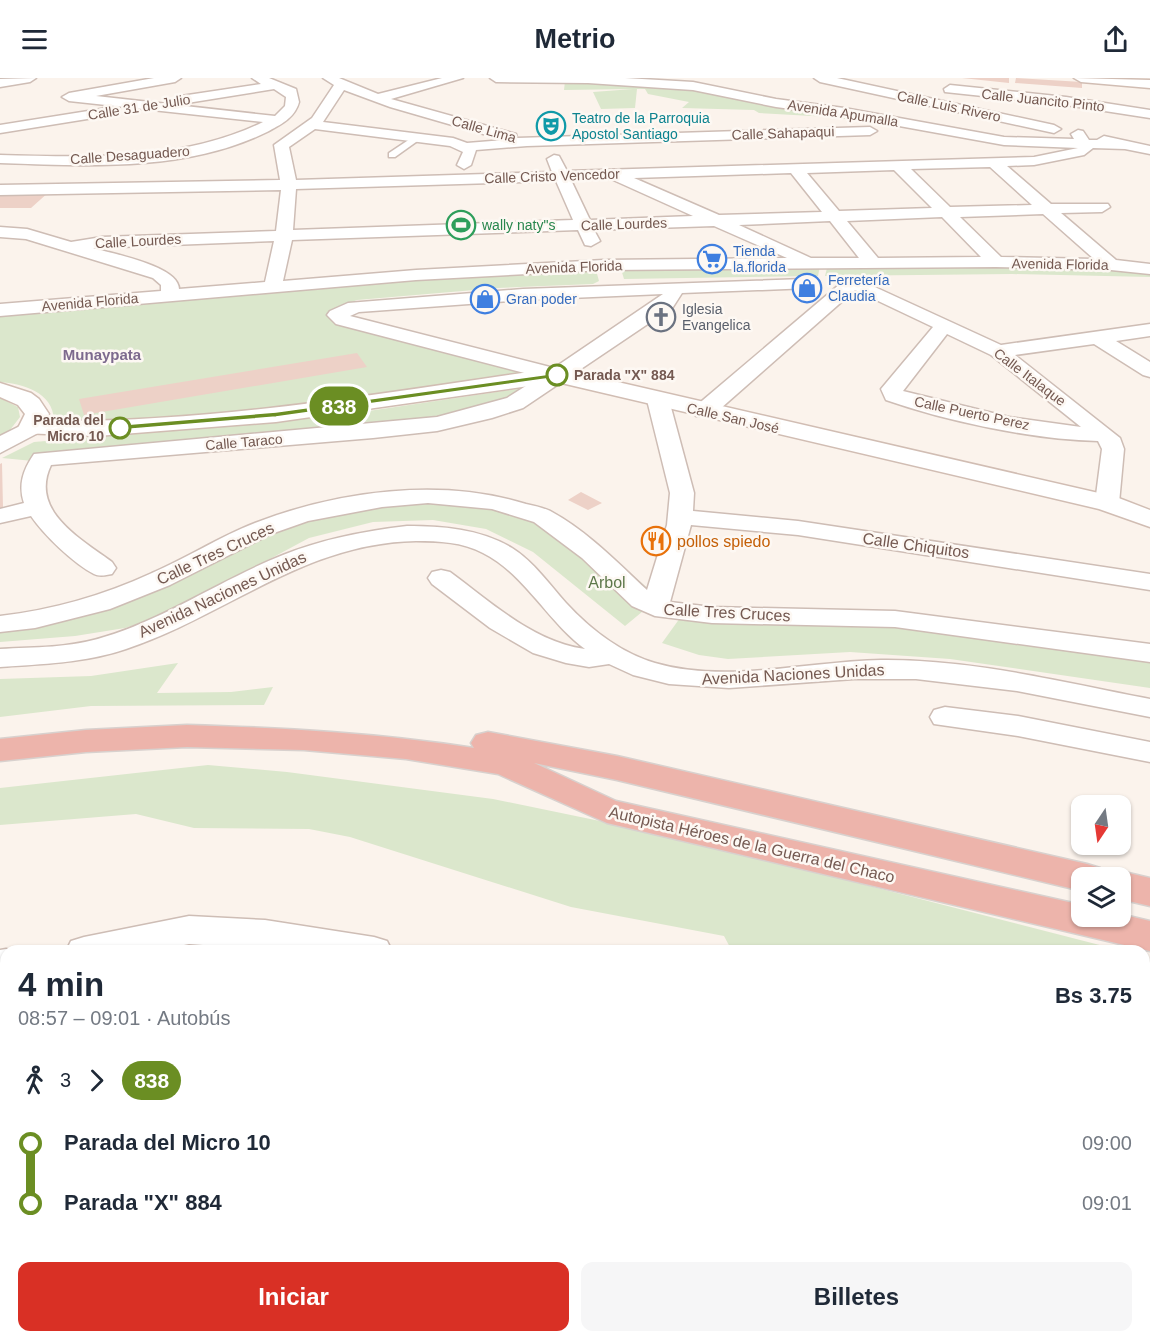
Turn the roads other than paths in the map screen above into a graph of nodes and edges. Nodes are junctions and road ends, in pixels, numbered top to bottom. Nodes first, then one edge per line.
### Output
1 (30, 78) edge
2 (176, 78) edge
3 (258, 78) edge
4 (457, 78) edge
5 (496, 78) edge
6 (563, 78) edge
7 (820, 78) edge
8 (1081, 78) edge
9 (1, 80) edge
10 (588, 80) junction
11 (281, 81) edge
12 (688, 82) edge
13 (1150, 84) edge
14 (920, 85) dead end
15 (939, 88) dead end
16 (318, 91) edge
17 (884, 92) junction
18 (378, 98) junction
19 (868, 98) dead end
20 (147, 106) junction
21 (1150, 114) edge
22 (1150, 118) edge
23 (278, 120) junction
24 (315, 125) junction
25 (0, 129) edge
26 (957, 132) junction
27 (419, 137) junction
28 (1081, 139) junction
29 (1004, 141) junction
30 (527, 142) junction
31 (466, 147) junction
32 (1150, 150) edge
33 (392, 155) dead end
34 (1055, 158) junction
35 (0, 159) edge
36 (50, 160) junction
37 (994, 163) junction
38 (898, 165) junction
39 (0, 168) edge
40 (795, 168) junction
41 (611, 174) junction
42 (560, 176) junction
43 (457, 179) junction
44 (289, 185) junction
45 (13, 187) edge
46 (1102, 207) dead end
47 (1048, 209) junction
48 (947, 213) junction
49 (835, 217) junction
50 (713, 221) junction
51 (584, 226) junction
52 (0, 232) edge
53 (284, 236) junction
54 (74, 246) junction
55 (996, 262) junction
56 (873, 263) junction
57 (807, 264) junction
58 (604, 265) junction
59 (1111, 265) junction
60 (1150, 269) edge
61 (853, 282) junction
62 (900, 282) dead end
63 (1054, 282) dead end
64 (1150, 283) edge
65 (273, 287) junction
66 (674, 287) junction
67 (614, 288) junction
68 (170, 295) junction
69 (355, 307) joint
70 (0, 310) edge
71 (944, 326) junction
72 (1150, 330) edge
73 (1097, 337) junction
74 (998, 351) junction
75 (1150, 371) edge
76 (557, 375) junction
77 (0, 390) edge
78 (658, 400) junction
79 (704, 411) junction
80 (30, 429) junction
81 (1104, 434) junction
82 (0, 446) edge
83 (1107, 503) junction
84 (35, 507) junction
85 (1145, 513) edge
86 (0, 516) edge
87 (680, 517) junction
88 (103, 568) dead end
89 (441, 578) dead end
90 (1150, 582) edge
91 (655, 608) junction
92 (0, 624) edge
93 (1150, 653) edge
94 (614, 655) junction
95 (0, 658) edge
96 (1150, 708) edge
97 (945, 717) dead end
98 (0, 732) edge
99 (0, 750) edge
100 (1150, 752) edge
101 (1071, 874) edge
102 (1131, 888) edge
103 (1150, 892) edge
104 (1150, 936) edge
105 (114, 945) edge
106 (336, 945) edge

1 - 9 street
2 - 20 street
3 - 11 street
4 - 18 street
5 - 10 street
6 - 10 street, Avenida Apumalla
7 - 17 street, Calle Luis Rivero
8 - 13 street
10 - 12 street, Avenida Apumalla
11 - 16 street
11 - 20 street, Calle 31 de Julio
12 - 26 street, Avenida Apumalla
14 - 17 street
15 - 21 street, Calle Juancito Pinto
16 - 18 street, Calle Lima
16 - 23 street
16 - 24 street
17 - 19 street
17 - 28 street, Calle Luis Rivero
18 - 30 street, Calle Lima
20 - 23 street
20 - 25 street, Calle 31 de Julio
22 - 28 street
23 - 36 street, Calle Desaguadero
24 - 27 street, Calle Sahapaqui
24 - 44 street
26 - 29 street, Avenida Apumalla
26 - 30 street, Calle Sahapaqui
27 - 31 street, Calle Sahapaqui
27 - 33 lane
28 - 29 street, Avenida Apumalla
28 - 32 street
28 - 34 street, Calle Cristo Vencedor
29 - 34 street
30 - 31 street, Calle Sahapaqui
30 - 42 street, Calle Lima
31 - 43 street
34 - 37 street, Calle Cristo Vencedor
35 - 36 street, Calle Desaguadero
36 - 45 street
37 - 38 street, Calle Cristo Vencedor
37 - 47 street
38 - 40 street, Calle Cristo Vencedor
38 - 48 street
39 - 45 street
40 - 41 street, Calle Cristo Vencedor
40 - 49 street
41 - 42 street, Calle Cristo Vencedor
41 - 50 street
42 - 43 street, Calle Cristo Vencedor
42 - 51 street, Calle Lima
43 - 44 street, Calle Cristo Vencedor
44 - 45 street, Calle Cristo Vencedor
44 - 53 street
46 - 47 street, Calle Lourdes
47 - 48 street, Calle Lourdes
47 - 59 street
48 - 49 street, Calle Lourdes
48 - 55 street
49 - 50 street, Calle Lourdes
49 - 56 street
50 - 51 street, Calle Lourdes
50 - 57 street
51 - 53 street, Calle Lourdes
51 - 58 street, Calle Lima
52 - 54 street, Calle Lourdes
53 - 54 street, Calle Lourdes
53 - 65 street
54 - 68 street, Calle Lourdes
55 - 56 street, Avenida Florida
55 - 59 street, Avenida Florida
56 - 57 street, Avenida Florida
57 - 58 street, Avenida Florida
58 - 65 street, Avenida Florida
58 - 67 street, Calle Lima
59 - 60 street, Avenida Florida
61 - 62 street, Avenida Florida
61 - 66 street, Avenida Florida
61 - 71 street, Calle Italaque
61 - 79 street
63 - 64 street, Avenida Florida
65 - 68 street, Avenida Florida
66 - 67 street, Avenida Florida
66 - 76 street
67 - 69 street, Avenida Florida
68 - 70 street, Avenida Florida
69 - 76 street, Calle San José
71 - 74 street, Calle Italaque
71 - 81 street, Calle Puerto Perez
72 - 73 street
73 - 74 street
73 - 75 street
74 - 81 street, Calle Italaque
76 - 78 street, Calle San José
76 - 80 street
76 - 84 street, Calle Taraco
77 - 80 street
78 - 79 street, Calle San José
78 - 87 street
79 - 83 street, Calle San José
80 - 82 street
81 - 83 street
83 - 85 street, Calle San José
84 - 86 street
84 - 88 street
87 - 90 street, Calle Chiquitos
87 - 91 street
89 - 94 street
91 - 92 street, Calle Tres Cruces
91 - 93 street, Calle Tres Cruces
94 - 95 street, Avenida Naciones Unidas
94 - 96 street, Avenida Naciones Unidas
97 - 100 street
98 - 101 highway
99 - 104 highway, Autopista Héroes de la Guerra del Chaco
102 - 103 highway
105 - 106 street

